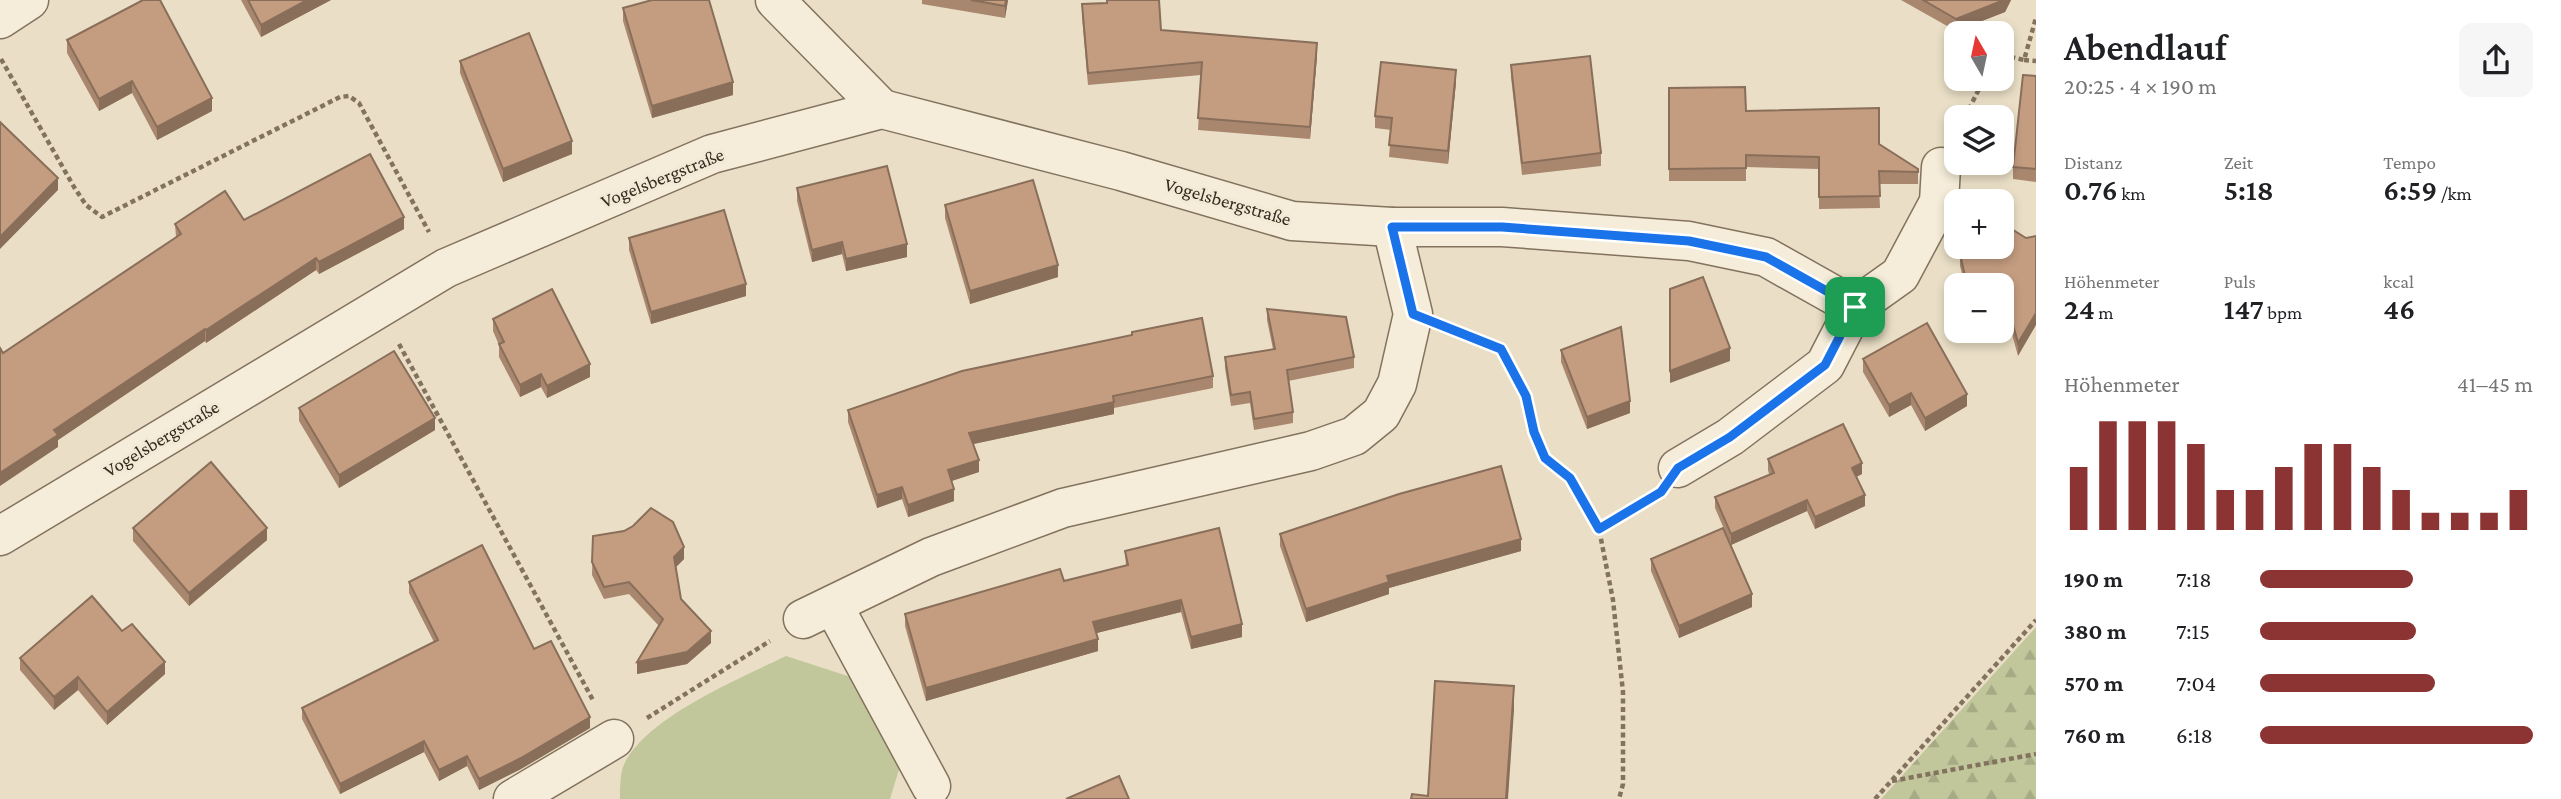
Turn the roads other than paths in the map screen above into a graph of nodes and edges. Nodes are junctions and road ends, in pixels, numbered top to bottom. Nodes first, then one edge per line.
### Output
1 (29, 0) edge
2 (775, 0) edge
3 (0, 19) edge
4 (882, 109) junction
5 (1941, 167) dead end
6 (1392, 227) junction
7 (1855, 307) junction
8 (1678, 468) road end
9 (0, 536) edge
10 (614, 739) road end
11 (931, 786) dead end
12 (513, 799) edge

1 - 3 street
2 - 4 street
4 - 6 street, Vogelsbergstraße
4 - 9 street, Vogelsbergstraße
5 - 7 street
6 - 7 street, Vogelsbergstraße
6 - 11 street
7 - 8 street
10 - 12 street

